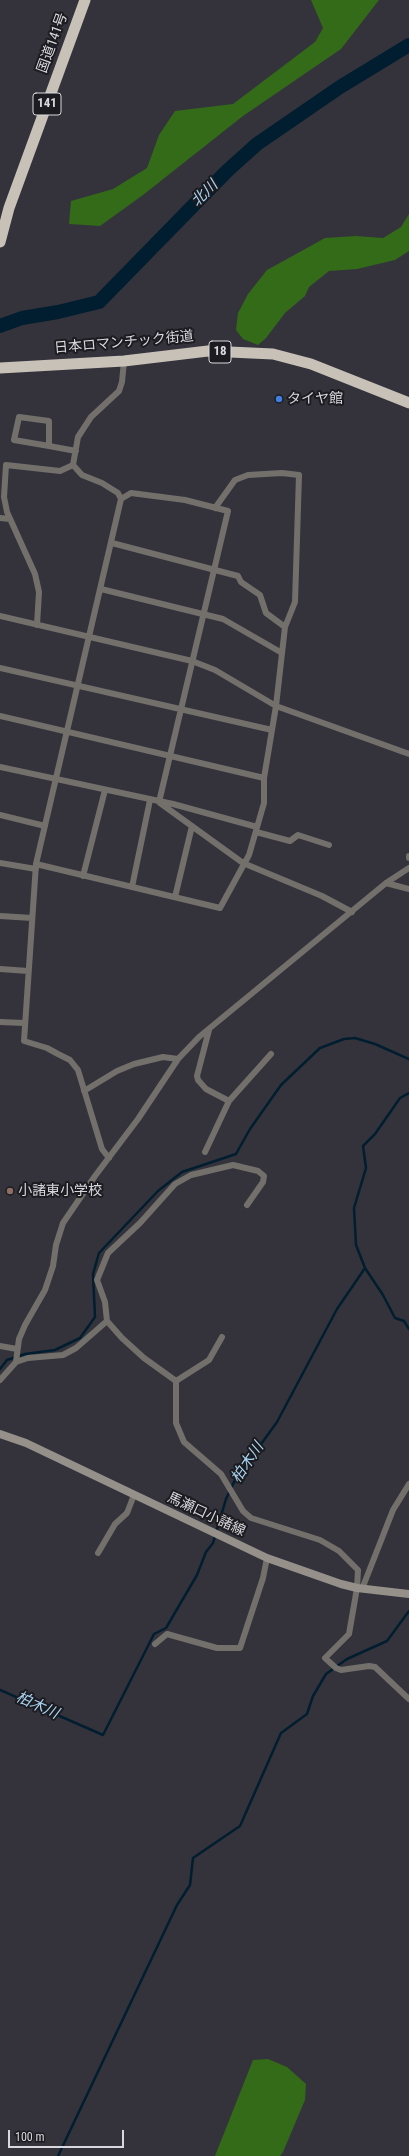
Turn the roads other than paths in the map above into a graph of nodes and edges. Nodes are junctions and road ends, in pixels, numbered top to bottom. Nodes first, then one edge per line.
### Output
1 (85, 0) edge
2 (9, 208) junction
3 (0, 223) edge
4 (0, 242) edge
5 (124, 361) junction
6 (0, 368) edge
7 (409, 403) edge
8 (49, 446) junction
9 (76, 451) junction
10 (73, 465) junction
11 (121, 499) junction
12 (215, 508) junction
13 (0, 518) edge
14 (10, 519) junction
15 (112, 543) junction
16 (214, 568) junction
17 (101, 589) junction
18 (203, 613) junction
19 (0, 616) edge
20 (37, 625) junction
21 (285, 627) junction
22 (89, 638) junction
23 (282, 653) junction
24 (192, 661) junction
25 (0, 668) edge
26 (78, 686) junction
27 (276, 706) junction
28 (180, 709) junction
29 (0, 716) edge
30 (272, 730) junction
31 (67, 732) junction
32 (409, 754) edge
33 (170, 756) junction
34 (0, 767) edge
35 (264, 778) junction
36 (55, 779) junction
37 (105, 790) junction
38 (150, 800) junction
39 (159, 802) junction
40 (0, 815) edge
41 (45, 826) junction
42 (192, 826) junction
43 (257, 829) junction
44 (329, 845) dead end
45 (0, 863) edge
46 (243, 863) junction
47 (36, 866) junction
48 (409, 868) edge
49 (83, 876) junction
50 (386, 883) junction
51 (132, 887) junction
52 (409, 889) edge
53 (175, 897) junction
54 (352, 912) junction
55 (0, 916) edge
56 (32, 918) junction
57 (0, 970) edge
58 (28, 971) junction
59 (0, 1022) edge
60 (24, 1023) junction
61 (209, 1030) junction
62 (271, 1054) dead end
63 (178, 1059) junction
64 (84, 1090) junction
65 (229, 1101) junction
66 (205, 1152) dead end
67 (109, 1158) junction
68 (247, 1205) dead end
69 (107, 1321) junction
70 (222, 1337) dead end
71 (0, 1346) edge
72 (17, 1349) junction
73 (16, 1362) junction
74 (0, 1380) edge
75 (176, 1381) junction
76 (0, 1434) edge
77 (409, 1484) edge
78 (134, 1495) junction
79 (98, 1553) dead end
80 (267, 1558) junction
81 (360, 1589) junction
82 (409, 1594) edge
83 (155, 1644) dead end
84 (409, 1699) edge

1 - 2 highway, 国道141号 / 141
2 - 3 highway, 国道141号 / 141
2 - 4 highway, 国道141号 / 141
5 - 6 highway, 日本ロマンチック街道 / 18
5 - 7 highway, 日本ロマンチック街道 / 18
5 - 9 street
8 - 8 street
8 - 9 street
9 - 10 street
10 - 11 street
10 - 14 street
11 - 12 street
11 - 15 street
12 - 16 street
12 - 21 street
13 - 14 street
14 - 20 street
15 - 16 street
15 - 17 street
16 - 18 street
16 - 21 street
17 - 18 street
17 - 22 street
18 - 23 street
18 - 24 street
19 - 20 street
20 - 22 street
21 - 23 street
22 - 24 street
22 - 26 street
23 - 27 street
24 - 27 street
24 - 28 street
25 - 26 street
26 - 28 street
26 - 31 street
27 - 30 street
27 - 32 street
28 - 30 street
28 - 33 street
29 - 31 street
30 - 35 street
31 - 33 street
31 - 36 street
33 - 35 street
33 - 39 street
34 - 36 street
35 - 43 street
36 - 37 street
36 - 41 street
37 - 38 street
37 - 49 street
38 - 39 street
38 - 51 street
39 - 42 street
39 - 43 street
40 - 41 street
41 - 47 street
42 - 46 street
42 - 53 street
43 - 44 street
43 - 46 street
45 - 47 street
46 - 53 street
46 - 54 street
47 - 49 street
47 - 56 street
48 - 50 street
49 - 51 street
50 - 52 street
50 - 54 street
51 - 53 street
54 - 61 street
55 - 56 street
56 - 58 street
57 - 58 street
58 - 60 street
59 - 60 street
60 - 64 street
61 - 63 street
61 - 65 street
62 - 65 street
63 - 64 street
63 - 67 street
64 - 67 street
65 - 66 street
67 - 72 street
68 - 69 street
69 - 73 street
69 - 75 street
70 - 75 street
71 - 72 street
72 - 73 street
73 - 74 street
75 - 81 street
76 - 78 main road, 馬瀬口小諸線
77 - 81 street
78 - 79 street
78 - 80 main road, 馬瀬口小諸線
80 - 81 main road, 馬瀬口小諸線
80 - 83 street
81 - 82 main road, 馬瀬口小諸線
81 - 84 street

